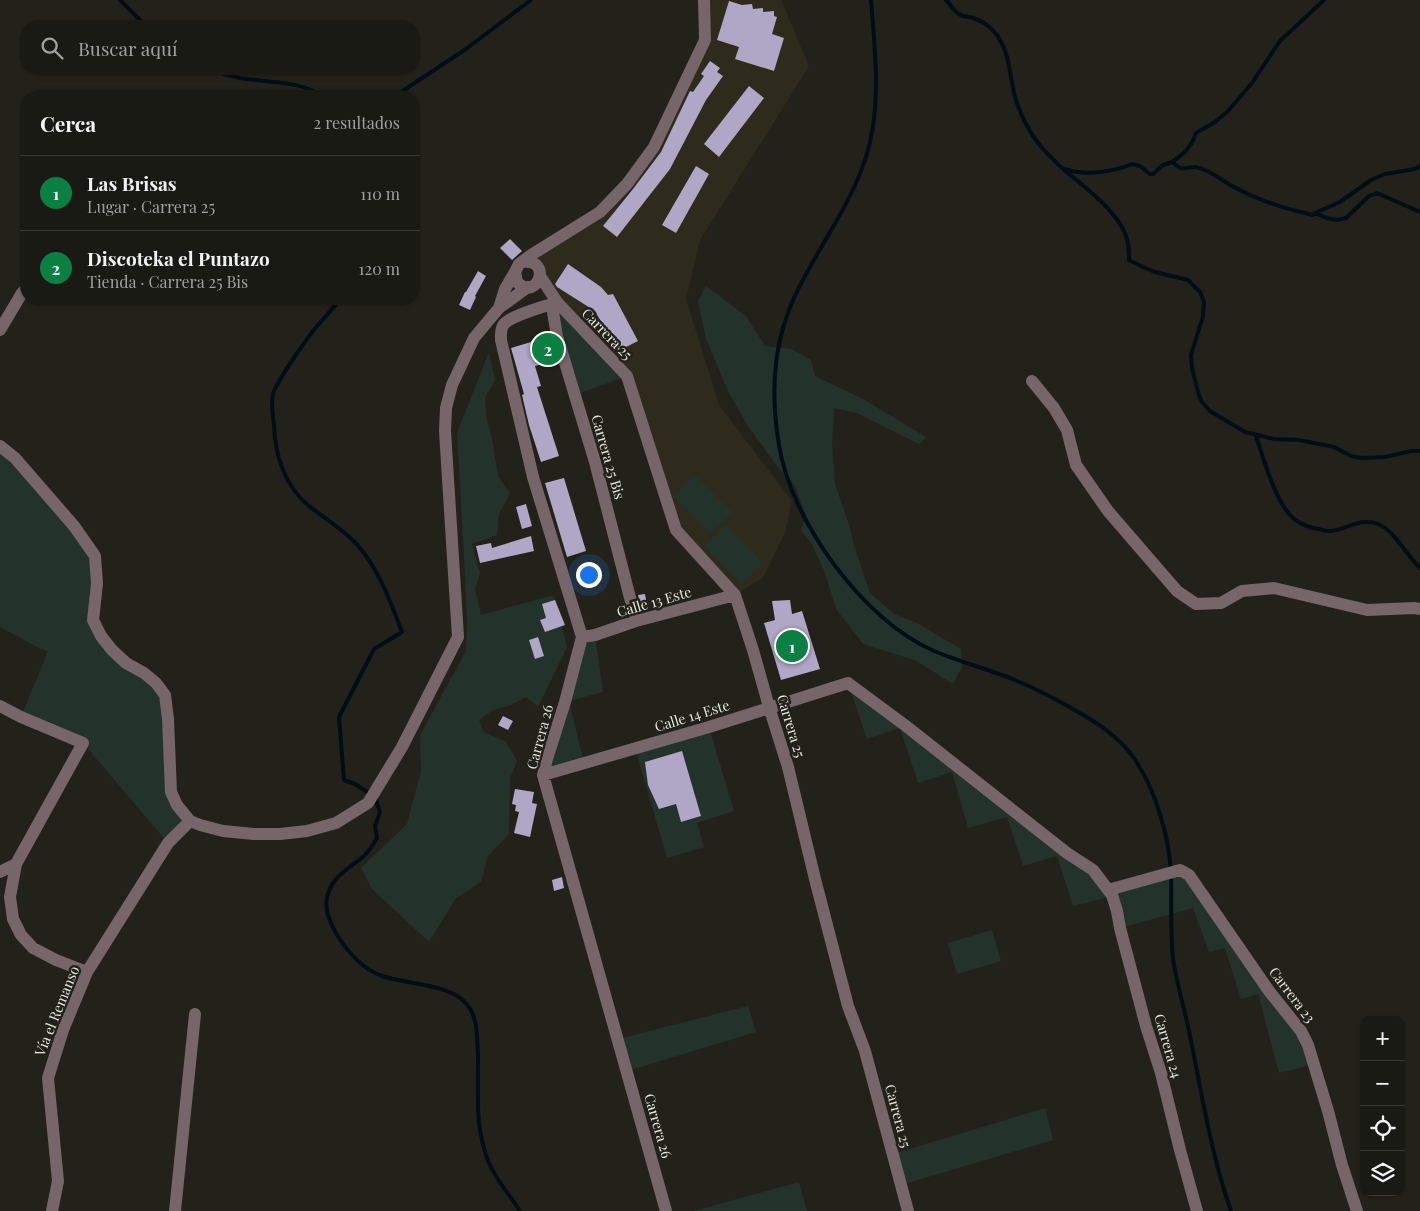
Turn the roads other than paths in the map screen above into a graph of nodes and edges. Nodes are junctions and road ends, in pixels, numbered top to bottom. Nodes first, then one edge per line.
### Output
1 (704, 0) edge
2 (544, 247) junction
3 (519, 267) junction
4 (540, 276) junction
5 (530, 287) junction
6 (20, 296) edge
7 (555, 300) junction
8 (499, 308) junction
9 (0, 330) edge
10 (1032, 381) dead end
11 (0, 446) edge
12 (735, 596) junction
13 (1420, 610) edge
14 (636, 621) junction
15 (582, 637) junction
16 (848, 683) joint
17 (0, 706) edge
18 (769, 707) junction
19 (543, 775) junction
20 (190, 821) junction
21 (16, 864) junction
22 (0, 872) edge
23 (1108, 890) junction
24 (87, 972) junction
25 (195, 1014) dead end
26 (52, 1211) edge
27 (175, 1211) edge
28 (666, 1211) edge
29 (908, 1211) edge
30 (1197, 1211) edge
31 (1357, 1211) edge

1 - 2 street
2 - 3 street
2 - 4 street
3 - 4 street
3 - 5 street
3 - 8 street
4 - 5 street
4 - 7 street, Carrera 25
5 - 7 street, Carrera 25
5 - 8 street
6 - 9 street
7 - 12 street, Carrera 25
7 - 14 street, Carrera 25 Bis
7 - 15 street
8 - 20 street
10 - 13 street
11 - 20 street
12 - 14 street, Calle 13 Este
12 - 18 street, Carrera 25
14 - 15 street, Calle 13 Este
15 - 19 street, Carrera 26
16 - 18 street, Calle 14 Este
16 - 23 street, Carrera 24
17 - 21 street
18 - 19 street, Calle 14 Este
18 - 29 street, Carrera 25
19 - 28 street, Carrera 26
20 - 24 street, Vía el Remanso
21 - 22 street
21 - 24 street
23 - 30 street, Carrera 24
23 - 31 street, Carrera 23
24 - 26 street, Vía el Remanso
25 - 27 street

